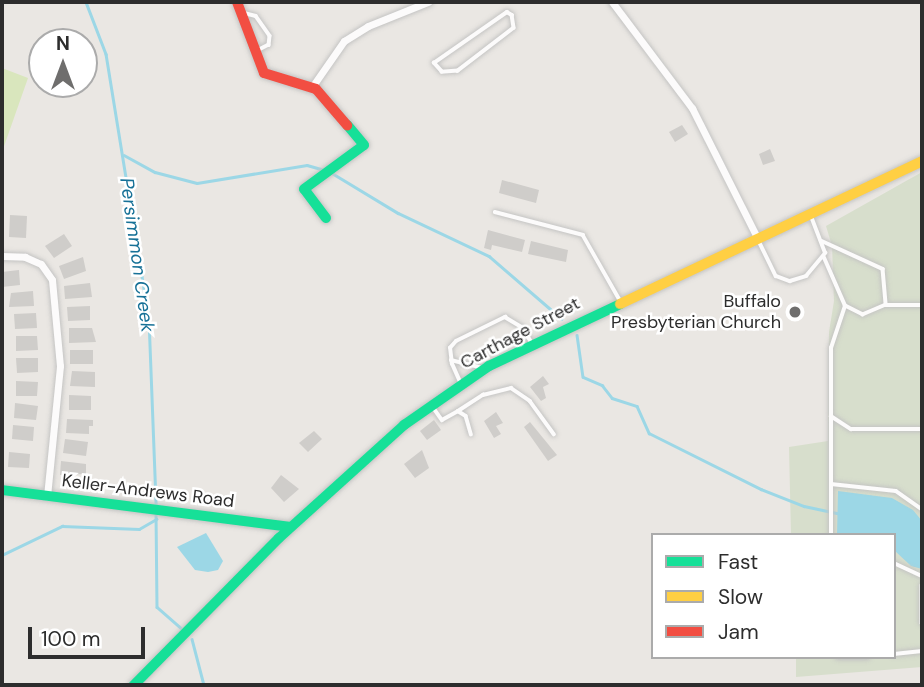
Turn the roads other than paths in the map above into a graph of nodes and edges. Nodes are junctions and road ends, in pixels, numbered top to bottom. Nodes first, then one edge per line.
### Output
1 (237, 2) edge
2 (428, 2) edge
3 (612, 2) edge
4 (499, 13) joint
5 (242, 14) junction
6 (256, 51) junction
7 (312, 87) junction
8 (922, 161) edge
9 (495, 212) dead end
10 (810, 214) junction
11 (326, 218) dead end
12 (758, 239) junction
13 (822, 241) junction
14 (2, 256) edge
15 (824, 258) junction
16 (621, 302) junction
17 (886, 305) junction
18 (922, 305) edge
19 (845, 306) junction
20 (532, 342) junction
21 (452, 360) junction
22 (484, 369) junction
23 (461, 384) junction
24 (431, 405) junction
25 (458, 411) junction
26 (831, 416) junction
27 (922, 429) edge
28 (471, 434) dead end
29 (554, 434) dead end
30 (831, 484) junction
31 (2, 490) edge
32 (47, 496) junction
33 (922, 509) edge
34 (290, 527) junction
35 (831, 533) edge
36 (896, 564) edge
37 (922, 576) edge
38 (922, 585) edge
39 (922, 623) edge
40 (922, 651) edge
41 (896, 654) edge
42 (134, 685) edge

1 - 5 main road
2 - 7 street
3 - 12 street
4 - 4 lane
5 - 6 main road
5 - 6 lane
6 - 7 main road
7 - 11 main road
8 - 10 main road, Carthage Street
9 - 16 lane
10 - 12 main road, Carthage Street
10 - 13 lane
12 - 15 lane
12 - 16 main road, Carthage Street
13 - 15 lane
13 - 17 lane
14 - 32 street
15 - 19 lane
16 - 20 main road, Carthage Street
17 - 18 lane
17 - 19 lane
19 - 26 lane
20 - 21 lane
20 - 22 main road, Carthage Street
21 - 22 lane
21 - 23 lane
22 - 23 main road, Carthage Street
23 - 24 main road, Carthage Street
24 - 25 lane
24 - 34 main road, Carthage Street
25 - 28 lane
25 - 29 lane
26 - 27 lane
26 - 30 lane
30 - 33 lane
30 - 35 lane
31 - 32 main road, Keller-Andrews Road
32 - 34 main road, Keller-Andrews Road
34 - 42 main road, Carthage Street
36 - 37 lane
38 - 39 lane
40 - 41 lane

